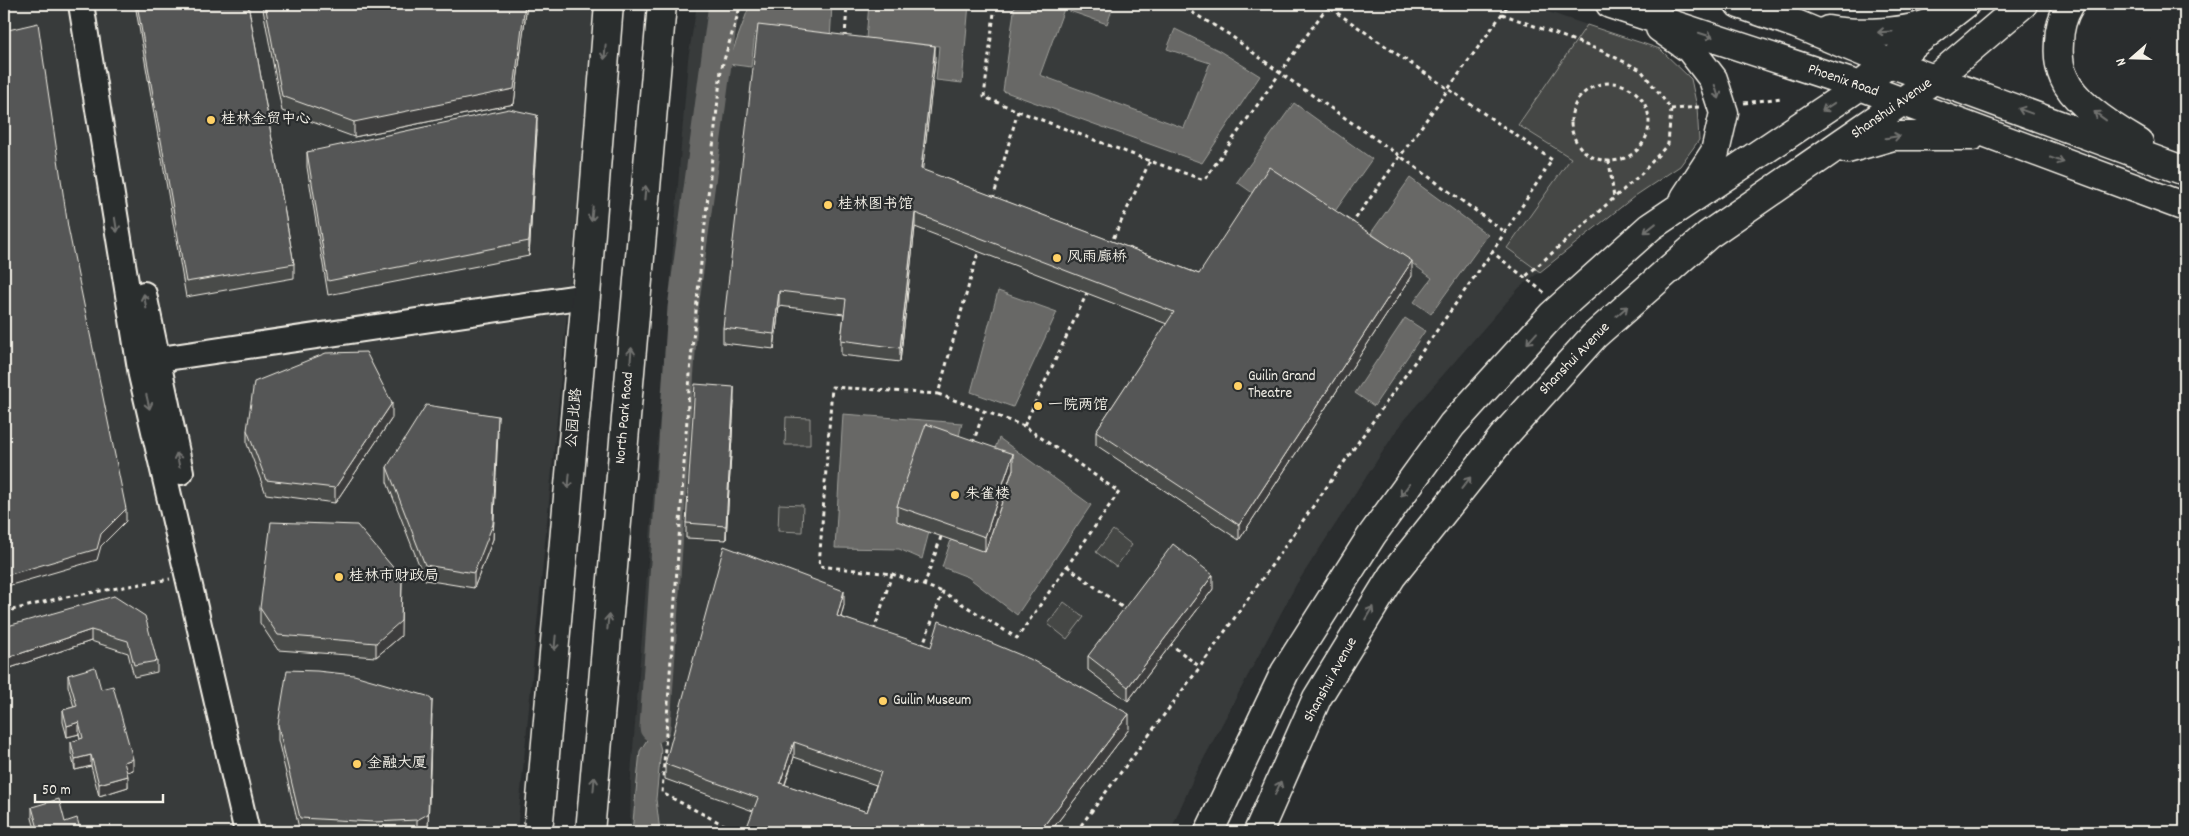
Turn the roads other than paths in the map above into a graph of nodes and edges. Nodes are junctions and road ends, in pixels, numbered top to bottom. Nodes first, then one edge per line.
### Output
1 (81, 4) edge
2 (95, 4) edge
3 (609, 4) edge
4 (662, 4) edge
5 (1739, 4) edge
6 (1964, 4) edge
7 (2023, 4) edge
8 (2070, 4) edge
9 (1622, 8) edge
10 (1796, 24) junction
11 (1890, 63) junction
12 (1936, 78) junction
13 (1860, 86) junction
14 (1902, 102) junction
15 (2019, 146) junction
16 (2185, 170) edge
17 (1799, 173) junction
18 (2185, 207) edge
19 (1675, 210) junction
20 (586, 301) junction
21 (149, 367) junction
22 (247, 832) edge
23 (262, 832) edge
24 (538, 832) edge
25 (590, 832) edge
26 (1209, 832) edge
27 (1258, 832) edge

1 -> 21 street
21 -> 2 street
3 -> 20 main road, 公园北路
25 -> 4 main road, North Park Road
5 - 10 main road
6 -> 10 main road
6 - 11 main road
7 - 12 main road, Shanshui Avenue
16 -> 8 main road
9 -> 13 main road, Phoenix Road
9 -> 19 main road
10 - 11 main road
11 - 12 main road
11 - 13 main road
12 - 14 main road, Shanshui Avenue
16 -> 12 main road
13 - 14 main road, Phoenix Road
13 -> 19 main road
14 - 15 main road, Phoenix Road
14 - 17 main road, Shanshui Avenue
17 -> 15 main road
15 -> 18 main road, Phoenix Road
27 -> 17 main road, Shanshui Avenue
19 -> 26 main road
20 - 21 street
20 -> 24 main road, 公园北路
21 -> 22 street
23 -> 21 street

